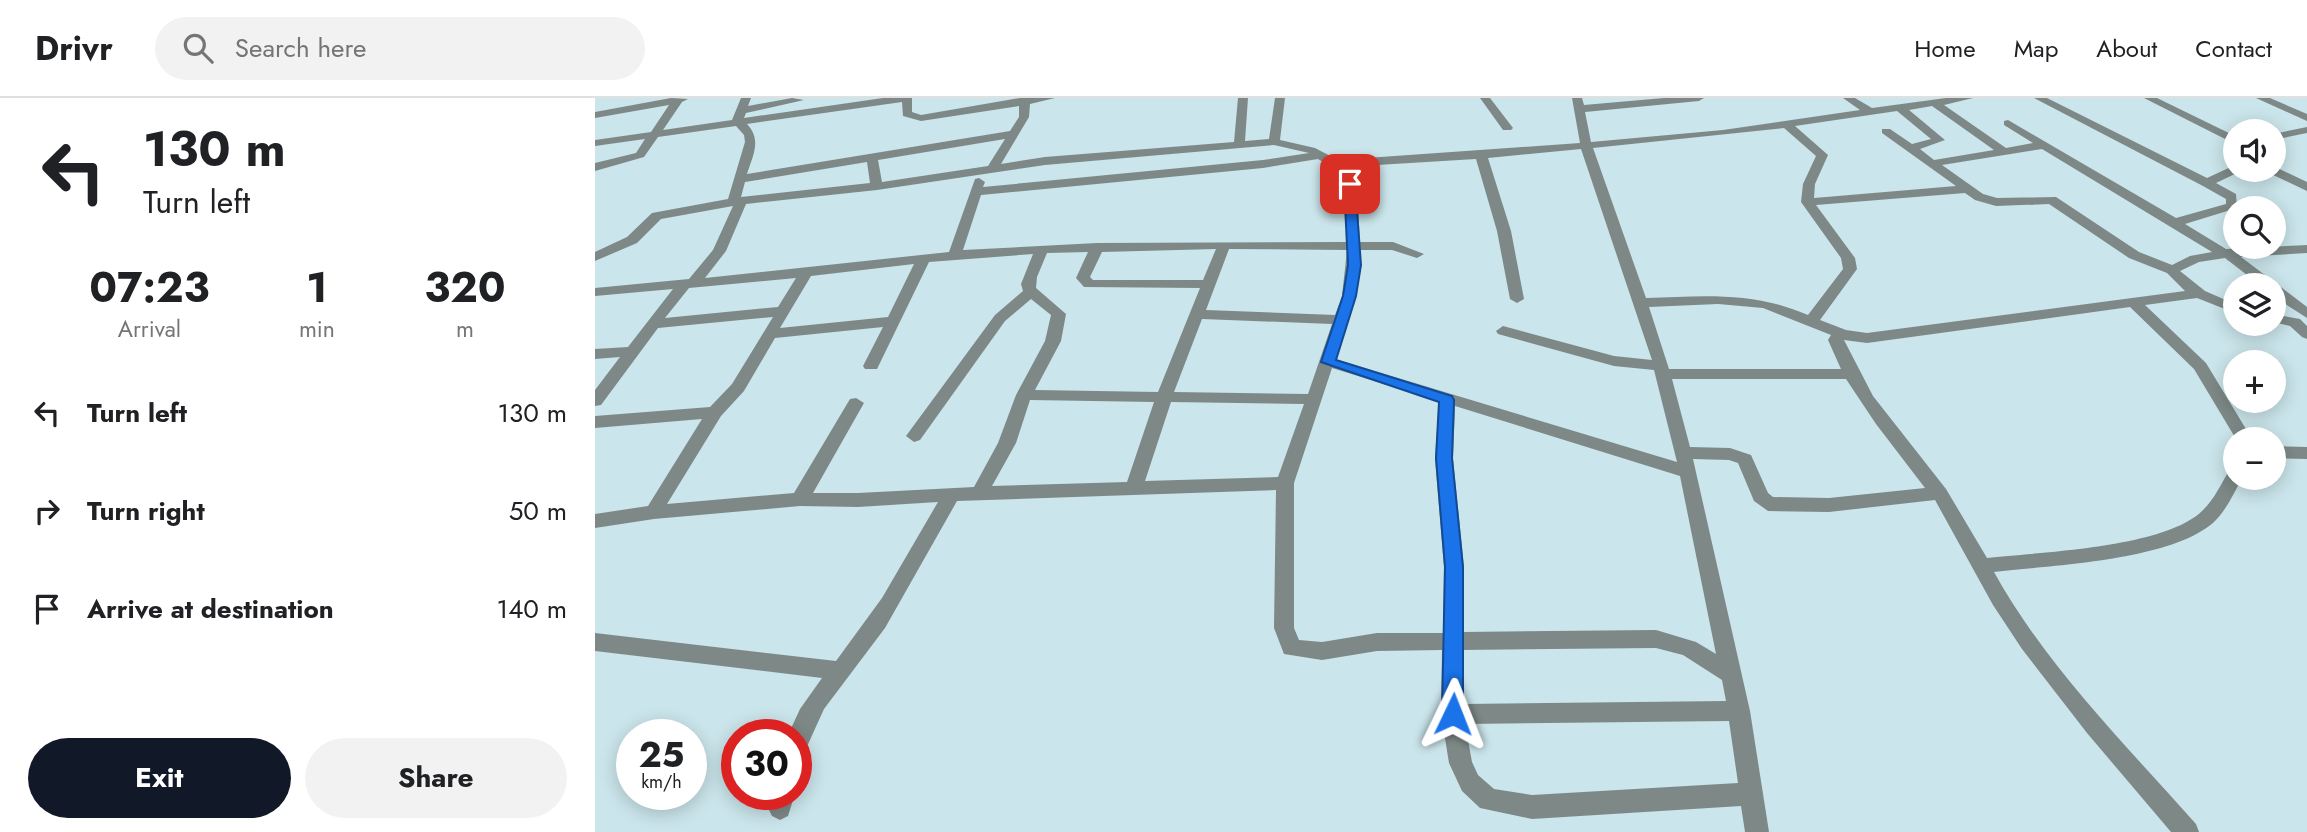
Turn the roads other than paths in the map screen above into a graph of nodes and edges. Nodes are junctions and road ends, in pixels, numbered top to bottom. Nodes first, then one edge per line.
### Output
1 (621, 98) edge
2 (906, 98) edge
3 (1050, 98) edge
4 (1243, 98) edge
5 (1280, 98) edge
6 (1485, 98) edge
7 (1699, 98) edge
8 (1848, 98) edge
9 (1968, 98) edge
10 (2070, 98) edge
11 (2149, 98) edge
12 (2261, 98) edge
13 (684, 99) edge
14 (800, 99) edge
15 (1025, 100) edge
16 (2044, 100) edge
17 (1928, 102) edge
18 (1579, 103) edge
19 (744, 104) edge
20 (1900, 108) junction
21 (614, 112) junction
22 (1870, 112) junction
23 (801, 113) junction
24 (595, 115) edge
25 (2307, 118) edge
26 (738, 123) junction
27 (2008, 123) dead end
28 (1786, 124) junction
29 (1507, 128) dead end
30 (2307, 130) edge
31 (1886, 131) dead end
32 (1013, 134) junction
33 (2286, 134) edge
34 (654, 135) junction
35 (2223, 135) edge
36 (1274, 142) junction
37 (595, 144) edge
38 (1239, 145) junction
39 (2043, 145) junction
40 (1586, 146) junction
41 (1909, 149) junction
42 (2005, 152) junction
43 (1321, 155) junction
44 (1481, 155) junction
45 (872, 158) junction
46 (1336, 163) junction
47 (1929, 164) junction
48 (595, 167) edge
49 (988, 168) junction
50 (2223, 175) edge
51 (2286, 176) edge
52 (741, 179) junction
53 (2207, 183) junction
54 (877, 186) junction
55 (2307, 187) edge
56 (1967, 190) junction
57 (975, 192) junction
58 (737, 201) junction
59 (1807, 202) junction
60 (2174, 223) junction
61 (1224, 245) junction
62 (1097, 247) junction
63 (1353, 247) junction
64 (1042, 249) junction
65 (2307, 249) edge
66 (2286, 250) edge
67 (2223, 252) edge
68 (1417, 254) dead end
69 (2223, 254) edge
70 (955, 255) junction
71 (595, 257) edge
72 (2233, 259) edge
73 (923, 260) junction
74 (2172, 270) junction
75 (806, 273) junction
76 (2252, 273) edge
77 (689, 284) junction
78 (1208, 284) junction
79 (595, 292) edge
80 (1029, 293) junction
81 (2198, 294) junction
82 (1517, 299) dead end
83 (2286, 302) edge
84 (1640, 303) junction
85 (2134, 303) junction
86 (2223, 304) edge
87 (785, 310) junction
88 (1195, 314) junction
89 (1341, 320) junction
90 (2303, 320) edge
91 (893, 321) junction
92 (1810, 323) junction
93 (654, 324) junction
94 (1503, 331) dead end
95 (1840, 333) junction
96 (771, 334) junction
97 (2307, 334) edge
98 (633, 351) junction
99 (595, 354) edge
100 (1328, 362) junction
101 (871, 366) dead end
102 (1661, 370) junction
103 (1853, 374) junction
104 (1024, 395) junction
105 (1165, 395) junction
106 (1314, 399) junction
107 (1447, 400) junction
108 (595, 401) edge
109 (856, 403) dead end
110 (715, 412) junction
111 (595, 422) edge
112 (2237, 427) edge
113 (914, 436) dead end
114 (2286, 452) edge
115 (1682, 453) junction
116 (2307, 453) edge
117 (1689, 472) junction
118 (1285, 483) junction
119 (1133, 489) junction
120 (2225, 490) edge
121 (979, 493) junction
122 (1938, 493) junction
123 (951, 495) junction
124 (800, 499) junction
125 (654, 513) junction
126 (595, 521) edge
127 (1982, 566) junction
128 (595, 642) edge
129 (1455, 643) junction
130 (841, 671) junction
131 (1731, 676) junction
132 (1739, 711) junction
133 (1453, 714) junction
134 (805, 719) edge
135 (1750, 794) junction
136 (1757, 832) edge
137 (2187, 832) edge

1 - 21 street
2 - 15 street
2 - 23 street
3 - 15 street
4 - 38 street
5 - 36 street
6 - 29 street
7 - 18 street
8 - 22 street
9 - 17 street
10 - 16 street
11 - 35 street
12 - 25 street
13 - 21 street
13 - 34 street
14 - 19 street
14 - 23 street
15 - 32 street
16 - 53 street
17 - 20 street
17 - 42 street
18 - 40 street
19 - 26 street
20 - 22 street
20 - 41 street
21 - 24 street
22 - 28 street
23 - 26 street
26 - 34 street
26 - 52 street
27 - 39 street
28 - 40 street
28 - 59 street
30 - 33 street
31 - 41 street
32 - 45 street
32 - 49 street
34 - 37 street
34 - 48 street
36 - 38 street
36 - 43 street
38 - 49 street
39 - 42 street
39 - 60 street
40 - 44 street
40 - 84 street
41 - 47 street
42 - 47 street
43 - 46 street
43 - 57 street
44 - 46 street
44 - 82 street
45 - 52 street
45 - 54 street
46 - 63 street
47 - 56 street
49 - 54 street
49 - 57 street
50 - 53 street
51 - 55 street
52 - 58 street
53 - 60 street
54 - 58 street
56 - 59 street
56 - 74 street
57 - 70 street
58 - 71 street
58 - 77 street
59 - 92 street
60 - 67 street
61 - 62 street
61 - 63 street
61 - 78 street
62 - 64 street
62 - 78 street
63 - 68 street
63 - 89 street
64 - 70 street
64 - 80 street
65 - 66 street
69 - 74 street
70 - 73 street
72 - 76 street
73 - 75 street
73 - 91 street
74 - 81 street
75 - 77 street
75 - 87 street
77 - 79 street
77 - 93 street
78 - 88 street
80 - 104 street
80 - 113 street
81 - 85 street
81 - 86 street
83 - 90 street
84 - 92 street
84 - 102 street
85 - 95 street
85 - 112 street
87 - 93 street
87 - 96 street
88 - 89 street
88 - 105 street
89 - 100 street
90 - 97 street
91 - 96 street
91 - 101 street
92 - 95 street
93 - 98 street
94 - 102 street
95 - 103 street
96 - 110 street
98 - 99 street
98 - 108 street
100 - 106 street
100 - 107 street
102 - 103 street
102 - 115 street
103 - 122 street
104 - 105 street
104 - 121 street
105 - 106 street
105 - 119 street
106 - 118 street
107 - 117 street
107 - 129 street
109 - 124 street
110 - 111 street
110 - 125 street
114 - 116 street
115 - 117 street
115 - 122 street
117 - 131 street
118 - 119 street
118 - 129 street
119 - 121 street
120 - 127 street
121 - 123 street
122 - 127 street
123 - 124 street
123 - 130 street
124 - 125 street
125 - 126 street
127 - 137 street
128 - 130 street
129 - 131 street
129 - 133 street
130 - 134 street
131 - 132 street
132 - 133 street
132 - 135 street
133 - 135 street
135 - 136 street

